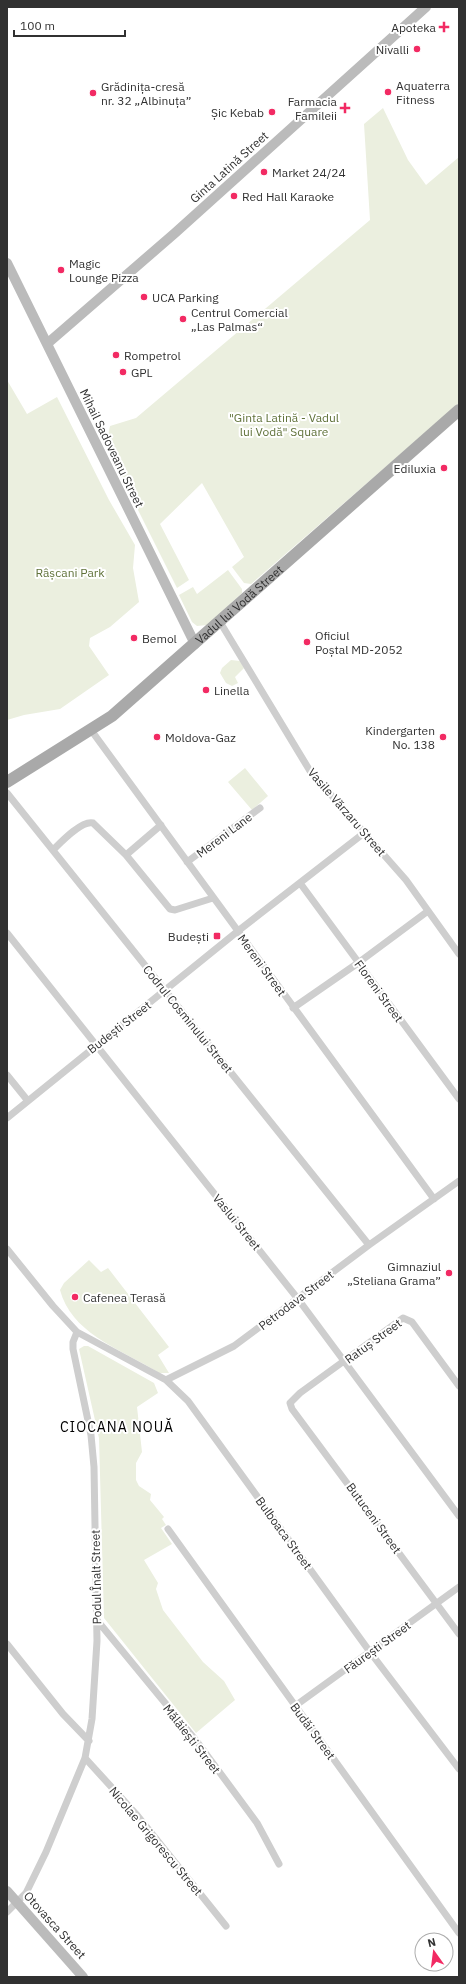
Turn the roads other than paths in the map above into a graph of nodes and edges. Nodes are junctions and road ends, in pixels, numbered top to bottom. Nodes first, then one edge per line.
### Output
1 (426, 7) edge
2 (7, 263) edge
3 (48, 344) junction
4 (459, 410) edge
5 (220, 622) junction
6 (195, 644) junction
7 (91, 730) junction
8 (7, 782) edge
9 (7, 793) edge
10 (260, 808) dead end
11 (160, 825) junction
12 (364, 833) junction
13 (53, 850) junction
14 (126, 855) junction
15 (188, 862) junction
16 (300, 883) junction
17 (213, 898) junction
18 (428, 911) junction
19 (238, 931) junction
20 (7, 933) edge
21 (459, 954) edge
22 (358, 963) junction
23 (165, 990) junction
24 (293, 1008) junction
25 (96, 1045) junction
26 (7, 1075) edge
27 (459, 1099) edge
28 (28, 1101) junction
29 (7, 1118) edge
30 (459, 1181) edge
31 (434, 1200) junction
32 (369, 1245) junction
33 (7, 1249) edge
34 (298, 1299) junction
35 (77, 1332) junction
36 (346, 1360) junction
37 (166, 1380) junction
38 (459, 1386) edge
39 (290, 1403) joint
40 (459, 1516) edge
41 (168, 1529) dead end
42 (459, 1587) edge
43 (436, 1604) junction
44 (96, 1619) junction
45 (459, 1634) edge
46 (7, 1644) edge
47 (370, 1652) junction
48 (295, 1706) junction
49 (89, 1741) junction
50 (85, 1758) junction
51 (459, 1769) edge
52 (278, 1864) dead end
53 (7, 1891) edge
54 (17, 1902) junction
55 (7, 1912) edge
56 (226, 1926) dead end
57 (459, 1933) edge
58 (83, 1977) edge

1 - 3 street, Ginta Latină Street
2 - 3 street, Mihail Sadoveanu Street
3 - 6 street, Mihail Sadoveanu Street
4 - 5 main road, Vadul lui Vodă Street
5 - 6 main road, Vadul lui Vodă Street
5 - 12 street, Vasile Vărzaru Street
6 - 7 main road, Vadul lui Vodă Street
7 - 8 main road, Vadul lui Vodă Street
7 - 11 street, Mereni Street
9 - 13 street, Codrul Cosminului Street
10 - 15 street, Mereni Lane
11 - 14 street
11 - 15 street, Mereni Street
12 - 16 street, Budești Street
12 - 18 street, Vasile Vărzaru Street
13 - 14 street
13 - 23 street, Codrul Cosminului Street
14 - 17 street
15 - 17 street, Mereni Street
16 - 19 street, Budești Street
16 - 22 street, Floreni Street
17 - 19 street, Mereni Street
18 - 21 street, Vasile Vărzaru Street
18 - 22 street
19 - 23 street, Budești Street
19 - 24 street, Mereni Street
20 - 25 street, Vaslui Street
22 - 24 street
22 - 27 street, Floreni Street
23 - 25 street, Budești Street
23 - 32 street, Codrul Cosminului Street
24 - 31 street, Mereni Street
25 - 28 street, Budești Street
25 - 34 street, Vaslui Street
26 - 28 street
28 - 29 street, Budești Street
30 - 31 street, Petrodava Street
31 - 32 street, Petrodava Street
32 - 34 street, Petrodava Street
33 - 35 street
34 - 36 street, Vaslui Street
34 - 37 street, Petrodava Street
35 - 37 street, Bulboaca Street
35 - 44 street, Podul Înalt Street
36 - 38 street, Ratuș Street
36 - 39 street, Ratuș Street
36 - 40 street, Vaslui Street
37 - 47 street, Bulboaca Street
39 - 43 street, Butuceni Street
41 - 48 street, Budăi Street
42 - 43 street, Făurești Street
43 - 45 street, Butuceni Street
43 - 47 street, Făurești Street
44 - 49 street, Podul Înalt Street
44 - 52 street, Mălăiești Street
46 - 49 street
47 - 48 street, Făurești Street
47 - 51 street, Bulboaca Street
48 - 57 street, Budăi Street
49 - 50 street, Podul Înalt Street
50 - 54 street, Podul Înalt Street
50 - 56 street, Nicolae Grigorescu Street
53 - 54 street, Otovasca Street
54 - 55 street, Podul Înalt Street
54 - 58 street, Otovasca Street

